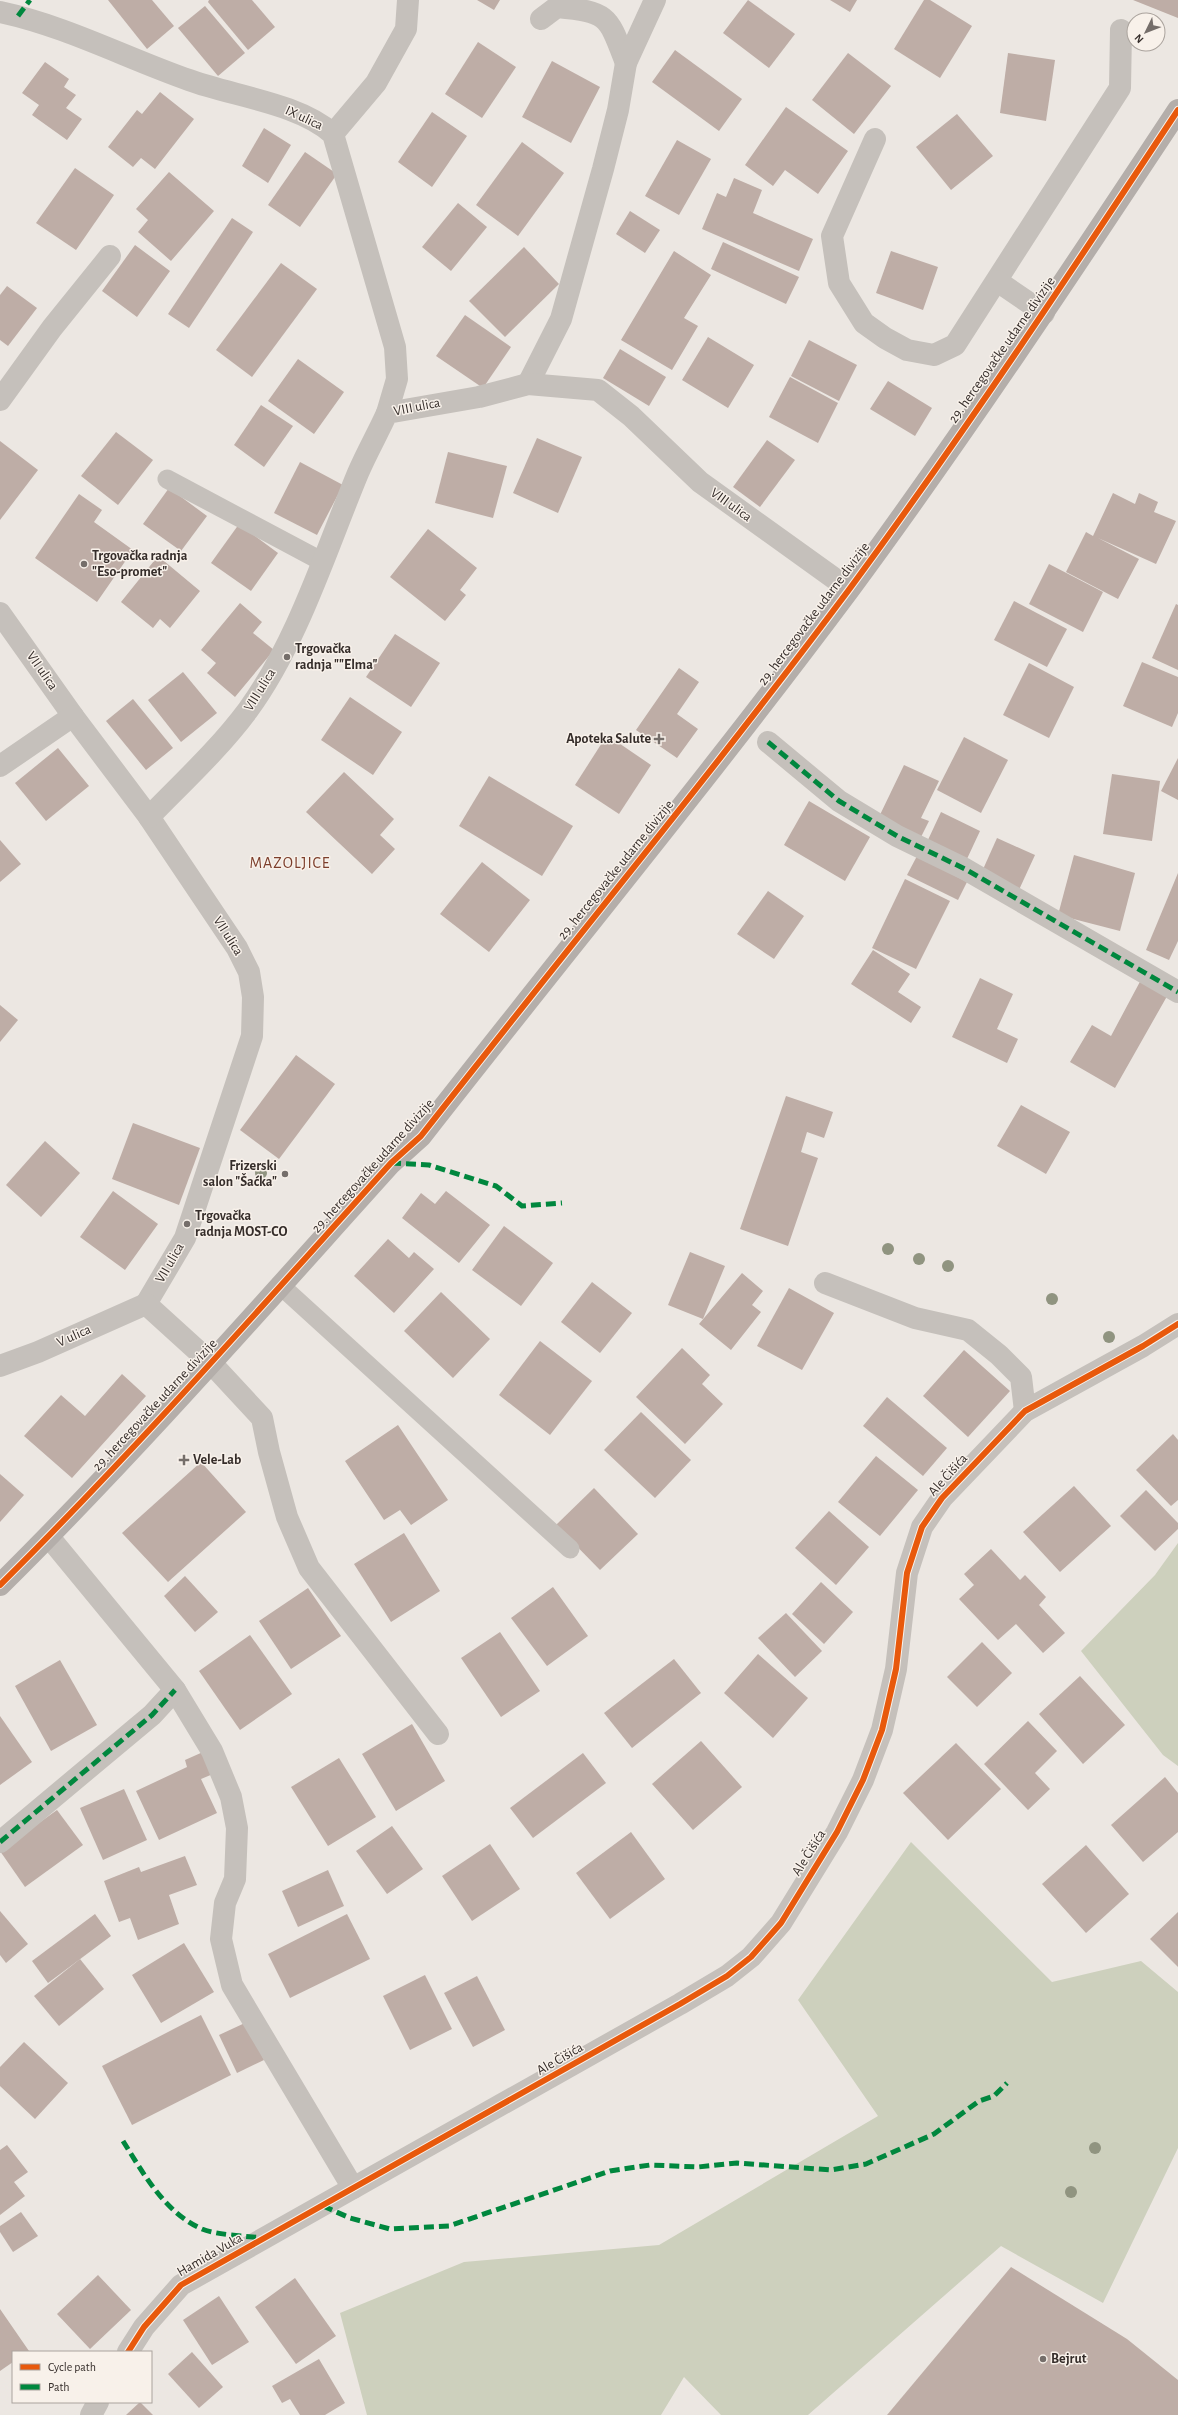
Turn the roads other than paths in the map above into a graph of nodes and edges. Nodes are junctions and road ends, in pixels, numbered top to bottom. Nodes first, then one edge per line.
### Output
1 (408, 0) edge
2 (655, 0) edge
3 (0, 12) edge
4 (541, 19) dead end
5 (1121, 30) dead end
6 (626, 63) junction
7 (1178, 110) edge
8 (333, 134) junction
9 (875, 139) dead end
10 (110, 256) dead end
11 (997, 281) junction
12 (1044, 313) junction
13 (528, 384) junction
14 (0, 400) edge
15 (387, 413) junction
16 (167, 479) dead end
17 (323, 562) junction
18 (849, 589) junction
19 (4, 627) edge
20 (73, 716) junction
21 (768, 742) dead end
22 (0, 766) edge
23 (149, 816) junction
24 (1178, 992) edge
25 (825, 1283) dead end
26 (280, 1285) junction
27 (146, 1304) junction
28 (1178, 1324) edge
29 (211, 1363) junction
30 (0, 1366) edge
31 (1025, 1411) junction
32 (49, 1537) junction
33 (570, 1548) dead end
34 (0, 1586) edge
35 (175, 1690) junction
36 (438, 1734) dead end
37 (0, 1842) edge
38 (353, 2188) junction
39 (263, 2238) joint
40 (129, 2351) edge
41 (97, 2403) edge
42 (91, 2415) edge

1 - 8 street
2 - 6 street
3 - 8 street, IX ulica
4 - 6 street
5 - 11 street
6 - 13 street
7 - 12 main road, 29. hercegovačke udarne divizije
8 - 15 street, IX ulica
9 - 11 street
10 - 14 street
11 - 12 street
12 - 18 main road, 29. hercegovačke udarne divizije
13 - 15 street, VIII ulica
13 - 18 street, VIII ulica
15 - 17 street, VIII ulica
16 - 17 lane
17 - 23 street, VIII ulica
18 - 26 main road, 29. hercegovačke udarne divizije
19 - 20 street, VII ulica
20 - 22 street
20 - 23 street, VII ulica
21 - 24 street
23 - 27 street, VII ulica
25 - 31 street
26 - 29 main road, 29. hercegovačke udarne divizije
26 - 33 lane
27 - 29 street
27 - 30 street, V ulica
28 - 31 street, Ale Čišića
29 - 32 main road, 29. hercegovačke udarne divizije
29 - 36 street
31 - 38 street, Ale Čišića
32 - 34 main road, 29. hercegovačke udarne divizije
32 - 35 street
35 - 37 street
35 - 38 street
38 - 39 street, Ale Čišića
39 - 40 street, Hamida Vuka
41 - 42 street

